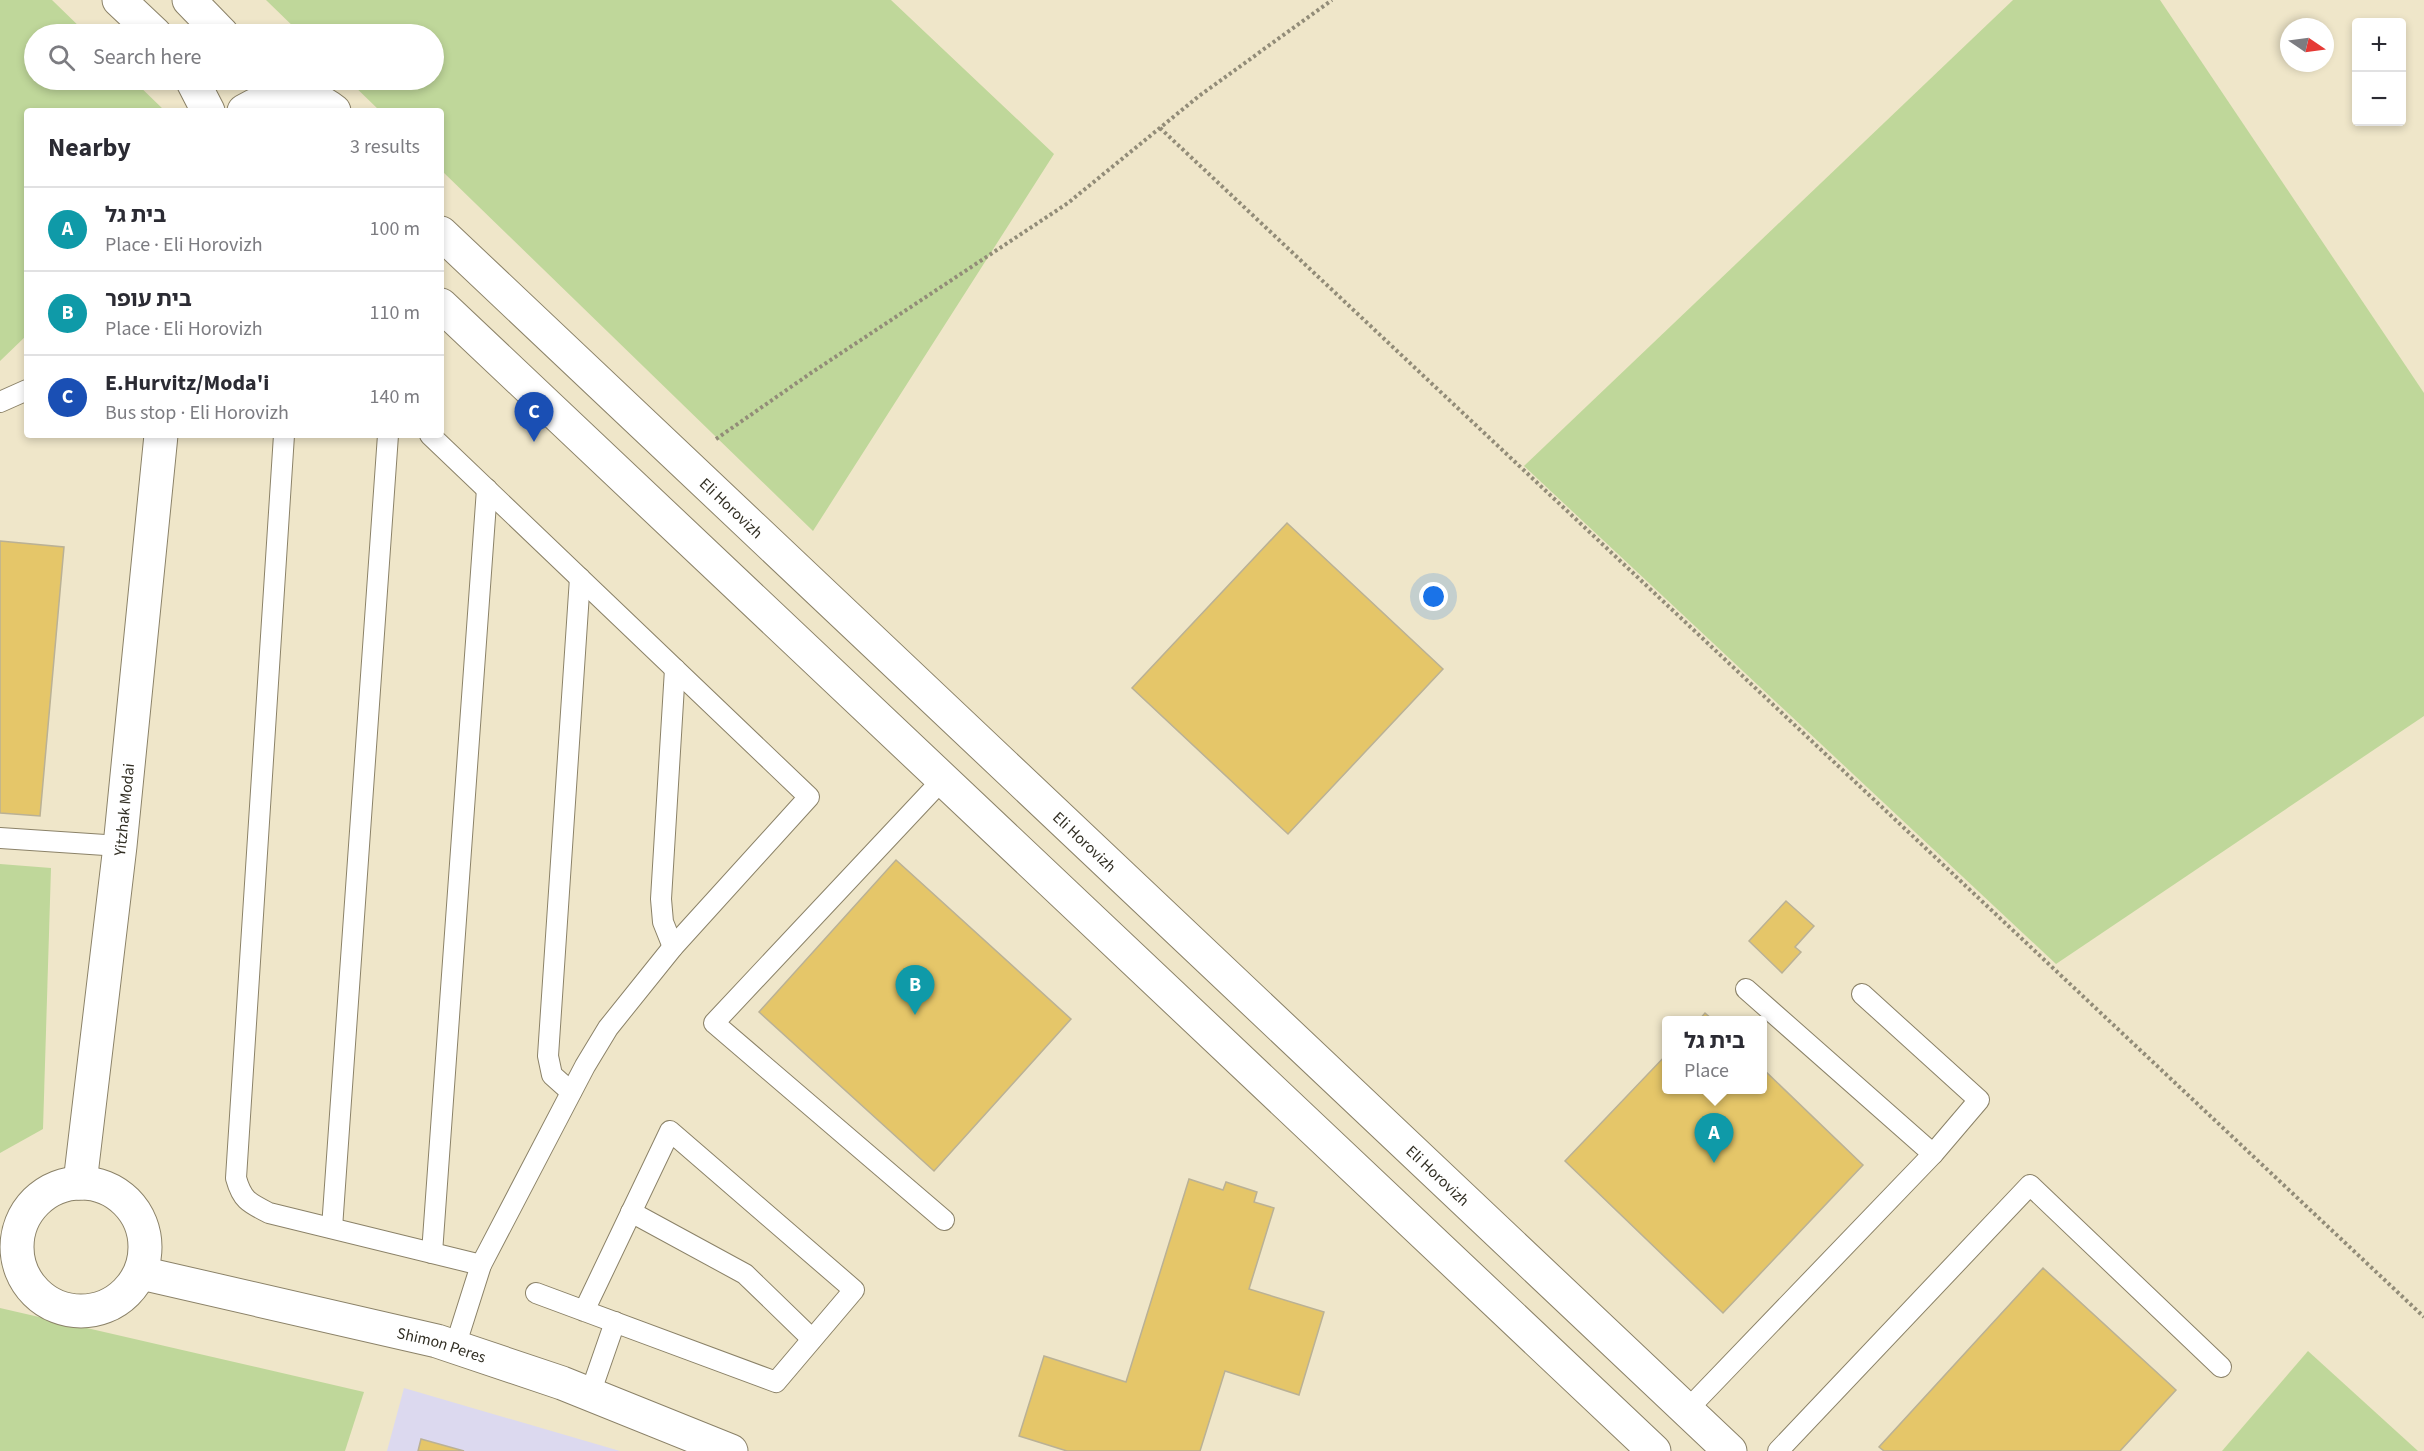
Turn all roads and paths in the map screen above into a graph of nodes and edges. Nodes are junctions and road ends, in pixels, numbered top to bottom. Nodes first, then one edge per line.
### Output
1 (118, 0) edge
2 (189, 0) edge
3 (1332, 0) edge
4 (144, 24) edge
5 (212, 24) edge
6 (197, 90) edge
7 (294, 90) edge
8 (305, 96) junction
9 (206, 108) edge
10 (249, 108) edge
11 (331, 108) edge
12 (1160, 128) junction
13 (444, 236) edge
14 (444, 308) edge
15 (24, 391) edge
16 (0, 402) edge
17 (161, 438) edge
18 (284, 438) edge
19 (388, 438) edge
20 (433, 438) edge
21 (683, 462) junction
22 (487, 489) junction
23 (580, 578) junction
24 (675, 669) junction
25 (943, 779) junction
26 (0, 838) edge
27 (120, 846) junction
28 (673, 947) junction
29 (1746, 989) dead end
30 (1862, 994) dead end
31 (571, 1092) junction
32 (1933, 1154) junction
33 (80, 1183) junction
34 (631, 1212) junction
35 (944, 1220) dead end
36 (332, 1228) junction
37 (9, 1244) edge
38 (432, 1252) junction
39 (481, 1265) junction
40 (141, 1274) junction
41 (536, 1293) dead end
42 (584, 1311) junction
43 (2424, 1317) edge
44 (615, 1322) junction
45 (812, 1339) junction
46 (455, 1347) junction
47 (2222, 1367) dead end
48 (590, 1394) junction
49 (1687, 1410) junction
50 (730, 1451) edge
51 (1654, 1451) edge
52 (1730, 1451) edge
53 (1778, 1451) edge

1 - 4 street
2 - 5 street
3 - 12 path
6 - 9 street
7 - 8 street
8 - 10 street
8 - 11 street
12 - 21 path
12 - 43 path
13 - 21 street, Eli Horovizh
14 - 25 street
15 - 16 lane
17 - 27 street, Yitzhak Modai
18 - 36 lane
19 - 36 lane
20 - 22 lane
21 - 49 street, Eli Horovizh
22 - 23 lane
22 - 38 lane
23 - 24 lane
23 - 31 lane
24 - 28 lane
24 - 28 lane
25 - 35 lane
25 - 51 street
26 - 27 lane
27 - 33 street, Yitzhak Modai
28 - 31 lane
29 - 32 lane
30 - 32 lane
31 - 39 lane
32 - 49 lane
33 - 37 street
33 - 40 street
34 - 42 lane
34 - 45 lane
34 - 45 lane
36 - 38 lane
37 - 40 street
38 - 39 lane
39 - 46 lane
40 - 46 street, Shimon Peres
41 - 42 lane
42 - 44 lane
44 - 45 lane
44 - 48 lane
46 - 48 street, Shimon Peres
47 - 53 lane
48 - 50 street, Shimon Peres
49 - 52 street, Eli Horovizh

